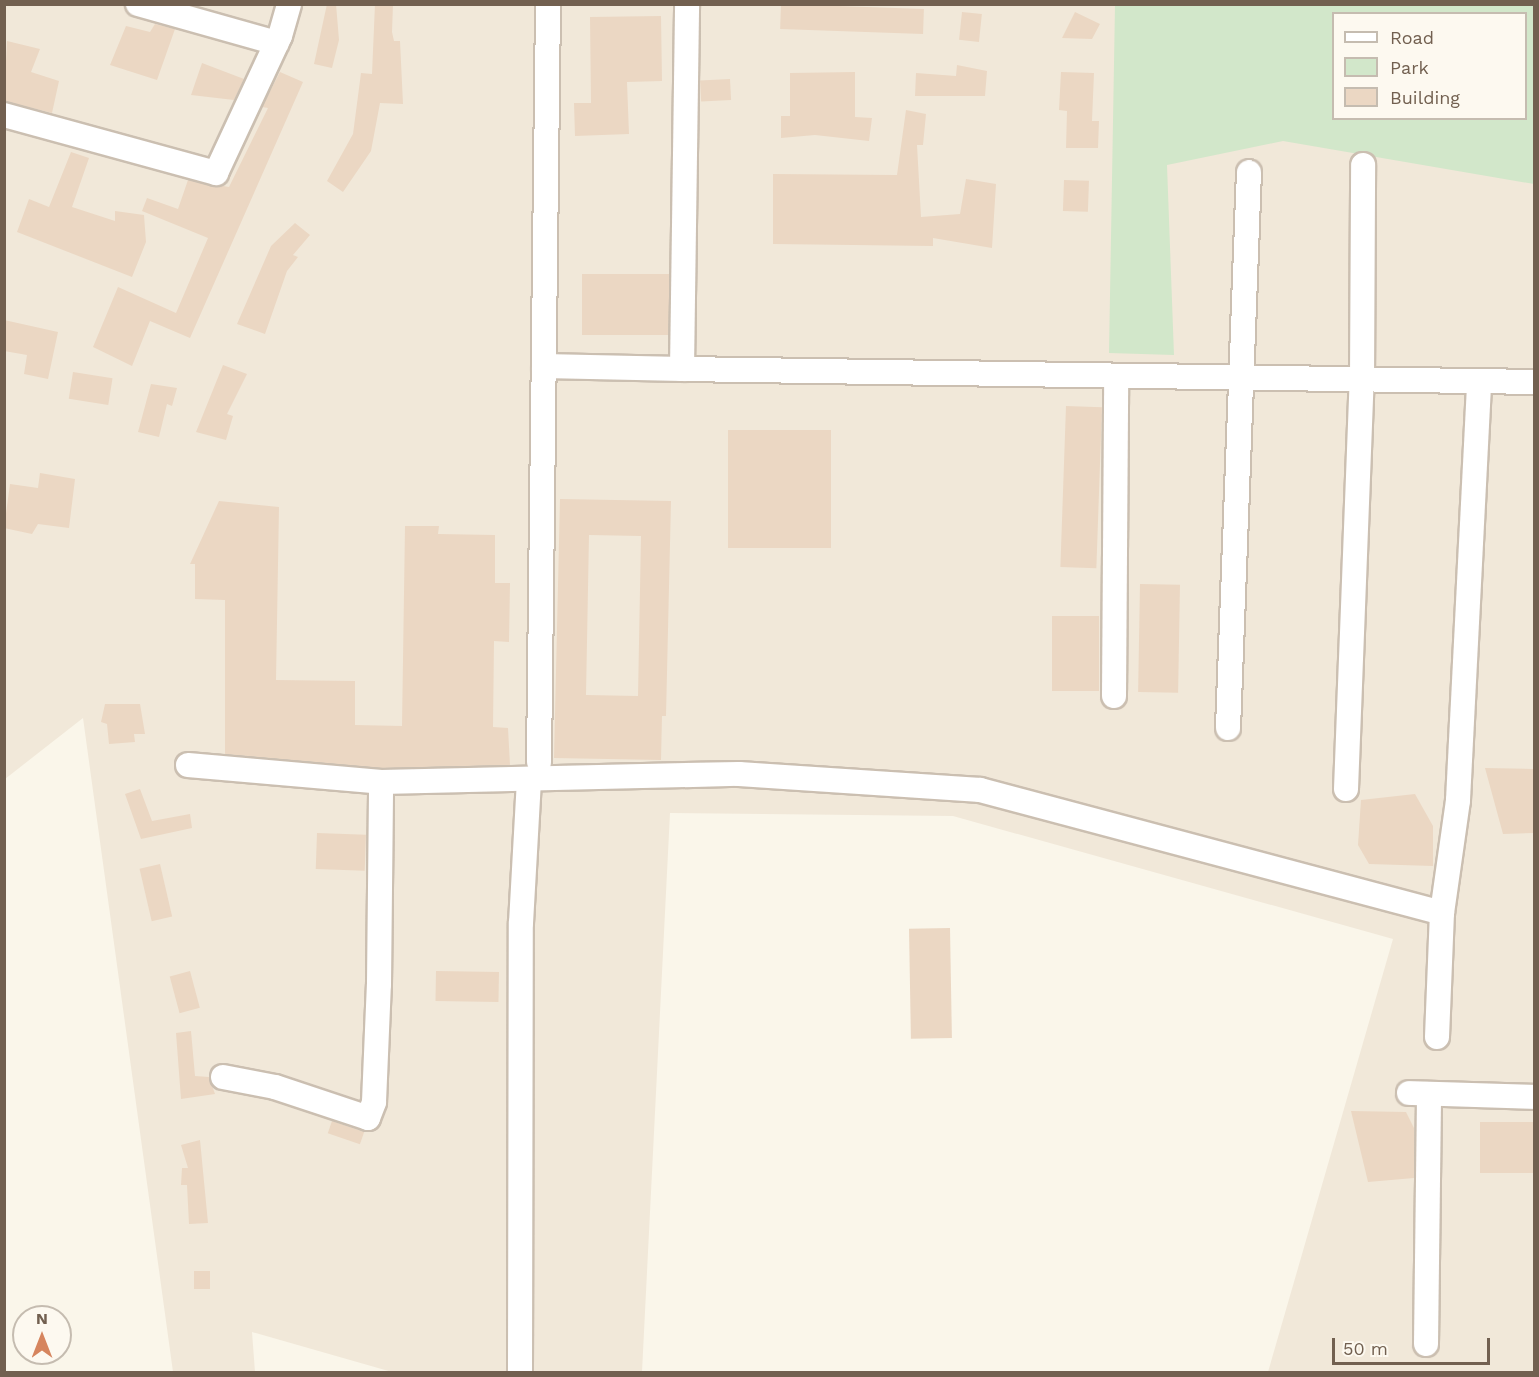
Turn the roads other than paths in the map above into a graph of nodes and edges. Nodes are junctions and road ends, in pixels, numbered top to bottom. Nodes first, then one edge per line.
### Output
1 (138, 4) edge
2 (289, 4) edge
3 (548, 4) edge
4 (687, 4) edge
5 (277, 43) junction
6 (4, 115) edge
7 (1363, 165) dead end
8 (1249, 172) dead end
9 (544, 366) junction
10 (682, 369) junction
11 (1116, 376) junction
12 (1239, 379) junction
13 (1362, 381) junction
14 (1534, 382) edge
15 (1479, 383) junction
16 (1114, 696) dead end
17 (1228, 728) dead end
18 (188, 765) dead end
19 (534, 772) junction
20 (381, 782) junction
21 (1346, 789) dead end
22 (1442, 913) junction
23 (1437, 1036) dead end
24 (223, 1077) dead end
25 (1534, 1097) edge
26 (1426, 1344) dead end
27 (520, 1372) edge

1 - 5 street
2 - 5 street
3 - 9 street
4 - 10 street
5 - 6 street
7 - 13 street
8 - 12 street
9 - 10 street
9 - 19 street
10 - 11 street
11 - 12 street
11 - 16 street
12 - 13 street
12 - 17 street
13 - 15 street
13 - 21 street
14 - 15 street
15 - 22 street
18 - 20 street
19 - 20 street
19 - 22 street
19 - 27 street
20 - 24 street
22 - 23 street
25 - 26 street

